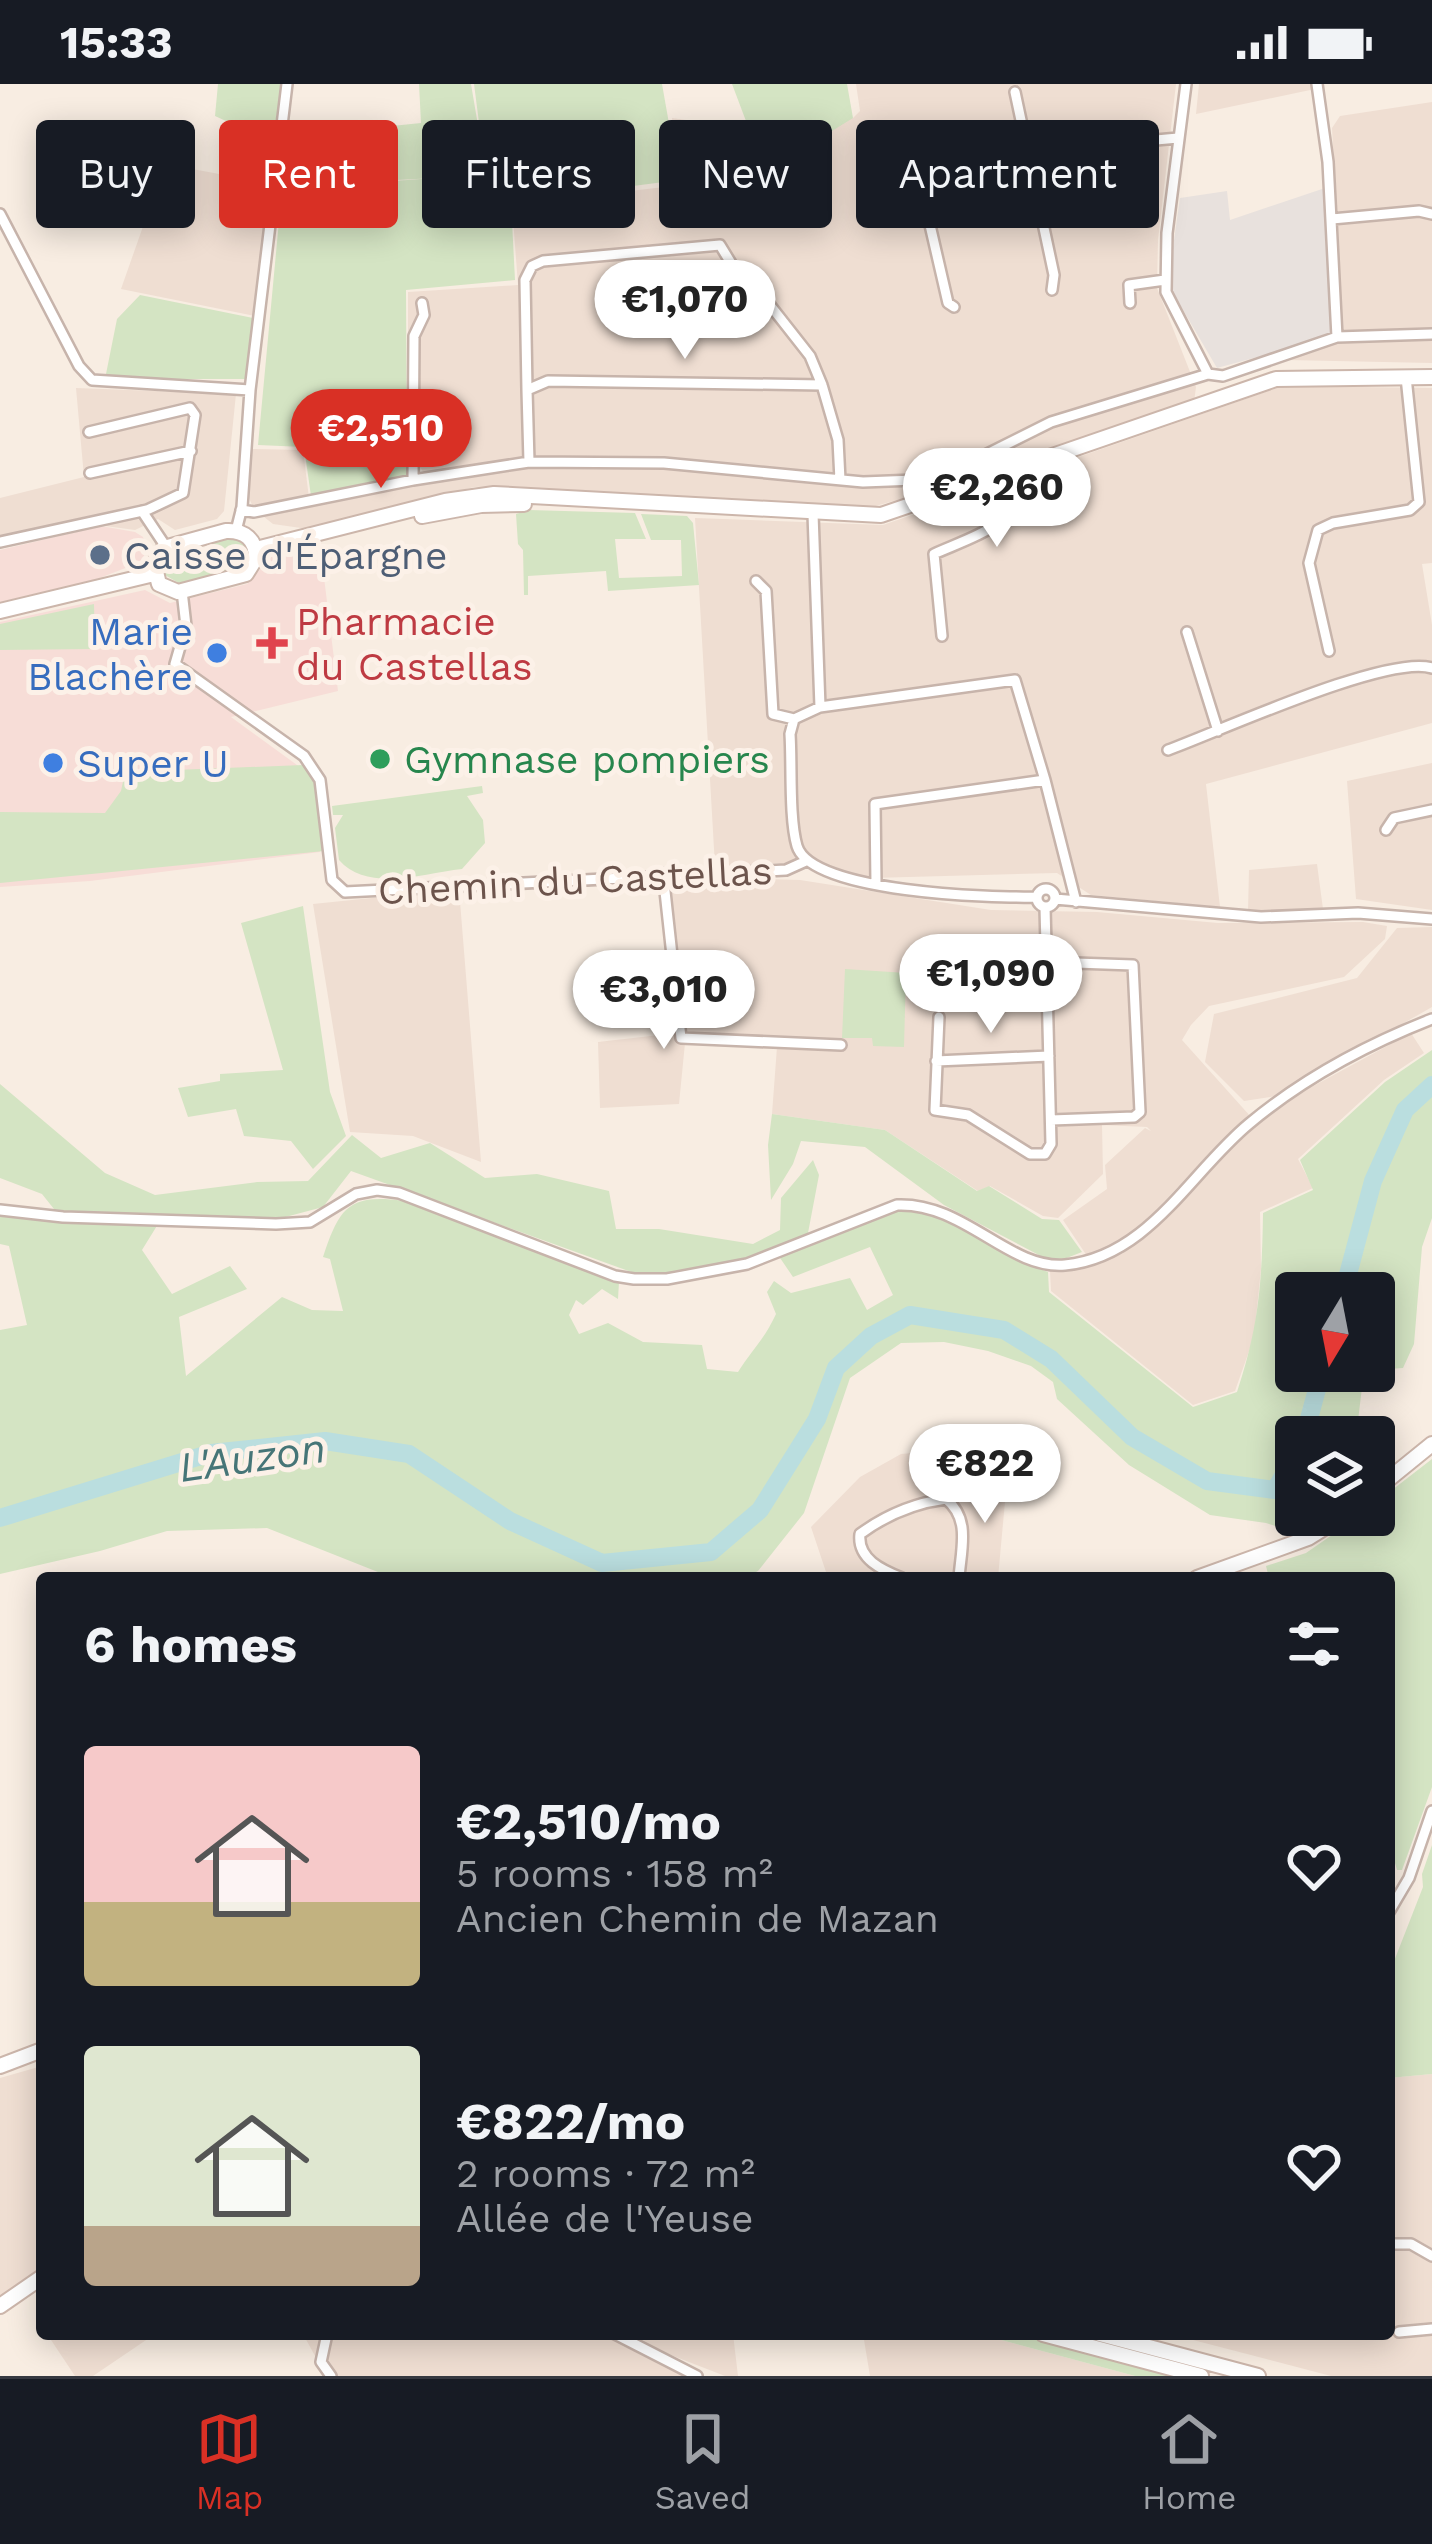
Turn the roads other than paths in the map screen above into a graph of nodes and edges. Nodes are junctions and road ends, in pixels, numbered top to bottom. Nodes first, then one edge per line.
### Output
1 (286, 84) edge
2 (1186, 84) edge
3 (1317, 84) edge
4 (1015, 92) dead end
5 (1022, 120) edge
6 (1178, 138) junction
7 (1159, 139) edge
8 (0, 214) edge
9 (1432, 214) edge
10 (1332, 219) junction
11 (931, 228) edge
12 (1045, 228) edge
13 (1126, 268) dead end
14 (1165, 280) junction
15 (1129, 285) junction
16 (1052, 290) dead end
17 (422, 303) dead end
18 (1130, 303) dead end
19 (954, 307) dead end
20 (1432, 334) edge
21 (1337, 337) junction
22 (1271, 357) junction
23 (1208, 374) junction
24 (1406, 377) junction
25 (1432, 377) edge
26 (1276, 379) junction
27 (822, 385) junction
28 (250, 390) junction
29 (527, 390) junction
30 (89, 432) dead end
31 (191, 452) junction
32 (529, 462) junction
33 (1018, 469) junction
34 (90, 473) dead end
35 (413, 480) junction
36 (840, 480) junction
37 (241, 511) junction
38 (142, 512) junction
39 (813, 514) junction
40 (236, 531) junction
41 (0, 542) edge
42 (166, 547) junction
43 (256, 549) junction
44 (154, 574) junction
45 (757, 581) dead end
46 (182, 591) junction
47 (0, 610) edge
48 (1186, 632) dead end
49 (942, 636) dead end
50 (1329, 651) dead end
51 (1432, 667) edge
52 (820, 707) junction
53 (794, 719) junction
54 (1218, 731) junction
55 (1168, 750) dead end
56 (1045, 780) junction
57 (1432, 810) edge
58 (1385, 830) dead end
59 (806, 861) junction
60 (663, 873) junction
61 (876, 883) junction
62 (1076, 902) junction
63 (1050, 903) junction
64 (1432, 919) edge
65 (1047, 962) junction
66 (938, 1017) dead end
67 (1432, 1019) edge
68 (841, 1045) dead end
69 (1048, 1056) junction
70 (936, 1061) junction
71 (1051, 1120) junction
72 (0, 1210) edge
73 (1432, 1444) edge
74 (1395, 1474) edge
75 (1311, 1536) edge
76 (891, 1572) edge
77 (959, 1572) edge
78 (1214, 1572) edge
79 (1432, 1811) edge
80 (1395, 1902) edge
81 (36, 2052) edge
82 (2, 2063) edge
83 (1395, 2244) edge
84 (1432, 2256) edge
85 (36, 2280) edge
86 (0, 2306) edge
87 (1432, 2329) edge
88 (1399, 2332) dead end
89 (326, 2340) edge
90 (626, 2340) edge
91 (1066, 2340) edge
92 (1123, 2340) edge
93 (331, 2376) edge
94 (697, 2376) edge
95 (1201, 2376) edge
96 (1258, 2376) edge

1 - 28 street
2 - 6 street
3 - 10 street
4 - 5 street
6 - 7 street
6 - 14 street
8 - 28 street
9 - 10 street
10 - 21 street
11 - 19 street
12 - 16 street
13 - 15 street
14 - 15 street
14 - 23 street
15 - 18 street
17 - 35 street
20 - 21 street
21 - 22 street
22 - 23 street
22 - 26 street
23 - 36 street
24 - 25 main road
24 - 26 main road
24 - 50 street
26 - 33 main road
27 - 29 street
27 - 29 street
27 - 36 street
28 - 37 street
29 - 32 street
30 - 31 street
31 - 34 street
31 - 38 street
32 - 35 street
32 - 36 street
33 - 39 main road
33 - 49 street
35 - 37 street
37 - 40 street
38 - 41 street
38 - 42 street
39 - 43 main road
39 - 52 street
40 - 42 main road
40 - 43 main road
42 - 44 main road
43 - 46 main road
44 - 46 main road
44 - 47 main road
45 - 53 street
46 - 60 street, Chemin du Castellas
48 - 54 street
51 - 54 street
52 - 53 street
52 - 56 street
53 - 59 street
54 - 55 street
56 - 61 street
56 - 62 street
57 - 58 street
59 - 60 street, Chemin du Castellas
59 - 61 street, Chemin du Castellas
60 - 68 street
61 - 63 street, Chemin du Castellas
62 - 63 street
62 - 64 street
63 - 65 street
65 - 69 street
65 - 71 street
66 - 70 street
67 - 72 street
69 - 70 street
69 - 71 street
70 - 71 street
73 - 74 main road
75 - 78 main road
76 - 77 street
79 - 80 street
81 - 82 main road
83 - 84 street
85 - 86 main road
87 - 88 street
89 - 93 street
90 - 94 street
91 - 95 main road
92 - 96 main road

